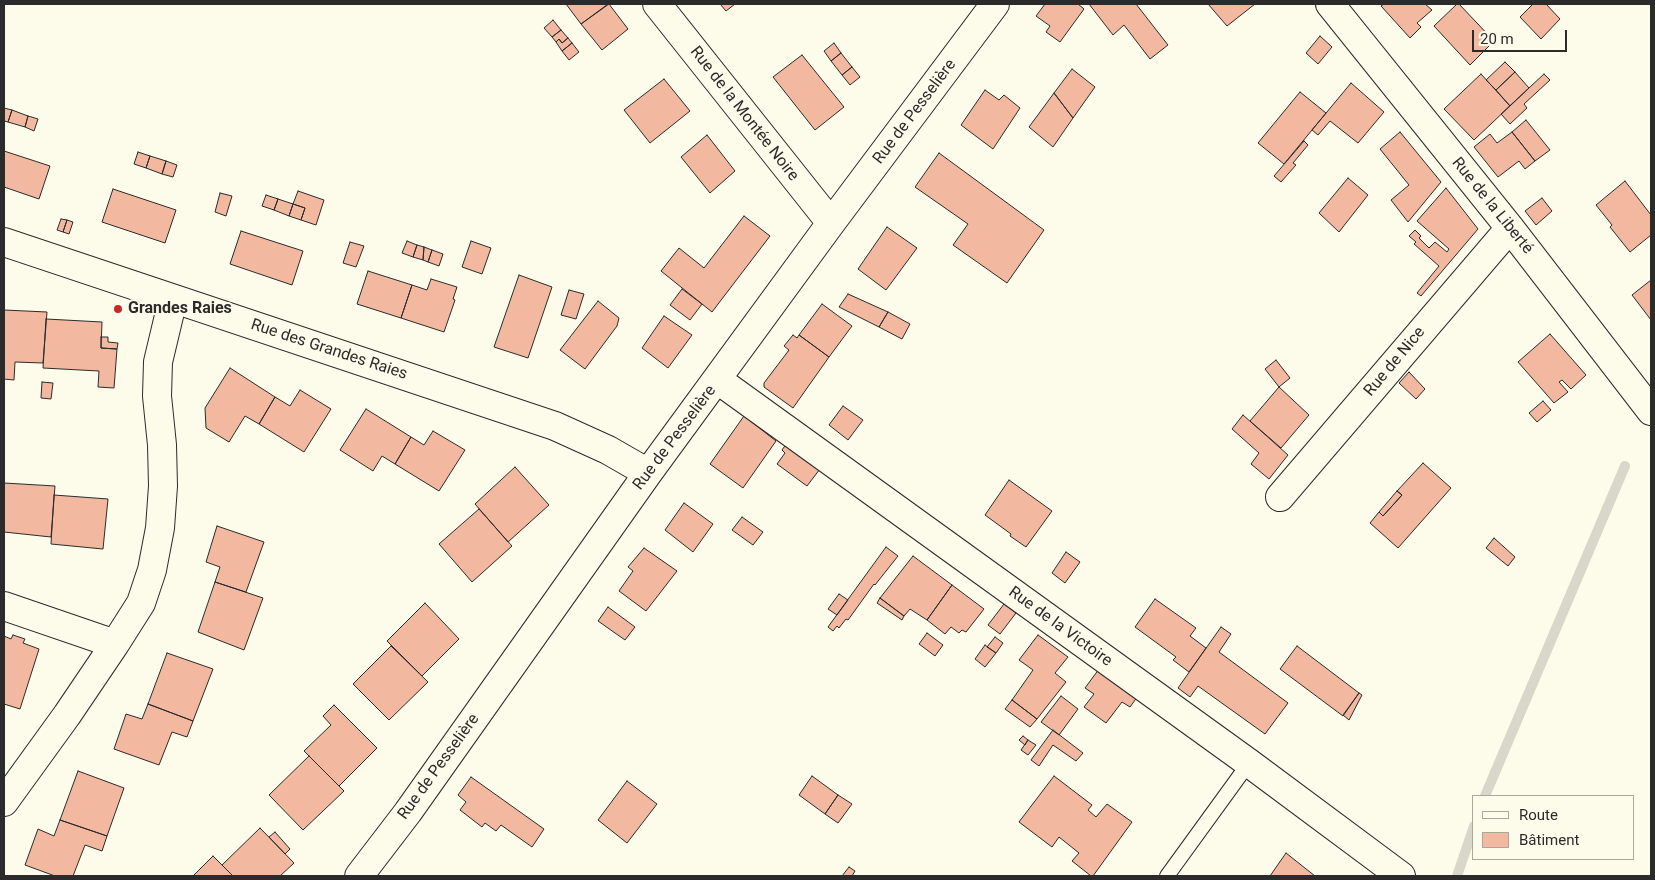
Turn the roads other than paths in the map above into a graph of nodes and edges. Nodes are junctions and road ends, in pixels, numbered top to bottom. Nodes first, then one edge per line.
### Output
1 (657, 4) edge
2 (996, 4) edge
3 (1330, 4) edge
4 (831, 223) junction
5 (1510, 228) junction
6 (4, 242) edge
7 (173, 298) junction
8 (718, 380) junction
9 (1651, 411) edge
10 (648, 473) junction
11 (1280, 497) dead end
12 (4, 606) edge
13 (115, 644) junction
14 (1248, 763) junction
15 (4, 802) edge
16 (359, 876) edge
17 (1167, 876) edge
18 (1402, 876) edge

1 - 4 street, Rue de la Montée Noire
2 - 4 street, Rue de Pesselière
3 - 5 street, Rue de la Liberté
4 - 8 street, Rue de Pesselière
5 - 9 street, Rue de la Liberté
5 - 11 street, Rue de Nice
6 - 7 street, Rue des Grandes Raies
7 - 10 street, Rue des Grandes Raies
7 - 13 street
8 - 10 street, Rue de Pesselière
8 - 14 street, Rue de la Victoire
10 - 16 street, Rue de Pesselière
12 - 13 street
13 - 15 street
14 - 17 lane
14 - 18 street, Rue de la Victoire

